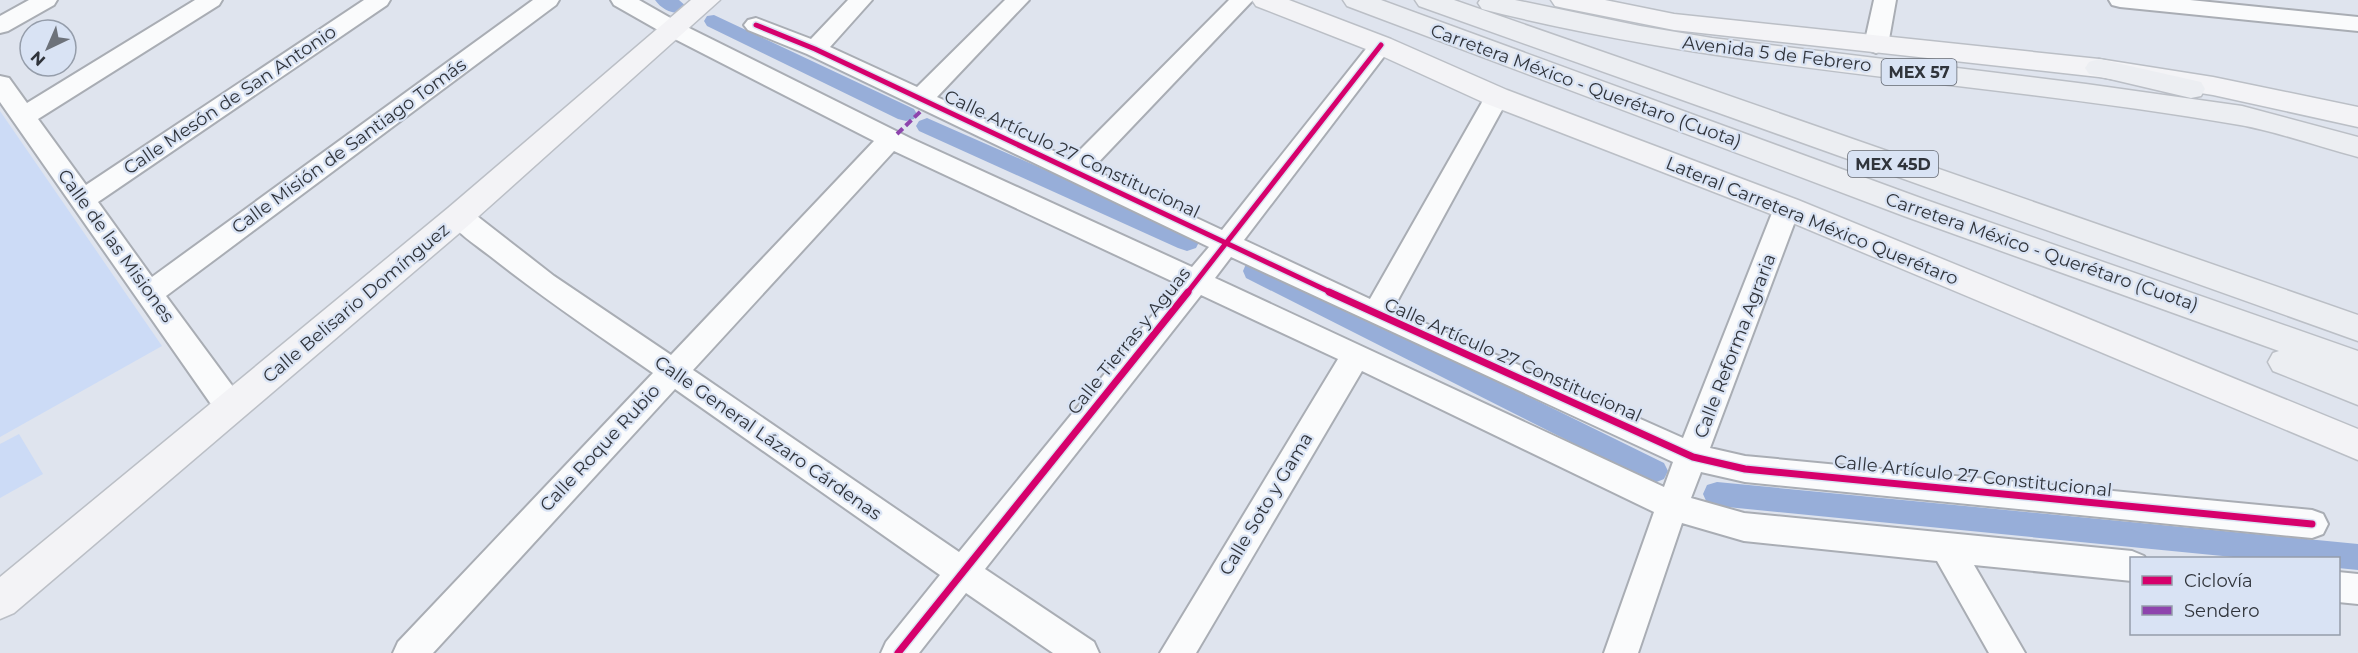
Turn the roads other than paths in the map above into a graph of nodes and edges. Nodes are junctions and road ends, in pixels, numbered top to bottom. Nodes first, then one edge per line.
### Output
1 (46, 0) edge
2 (212, 0) edge
3 (379, 0) edge
4 (548, 0) edge
5 (622, 0) edge
6 (707, 0) edge
7 (861, 0) edge
8 (1018, 0) edge
9 (1242, 0) edge
10 (1265, 0) edge
11 (1356, 0) edge
12 (1428, 0) edge
13 (1480, 0) edge
14 (1564, 0) edge
15 (1885, 0) edge
16 (2121, 0) edge
17 (2358, 24) edge
18 (756, 25) dead end
19 (0, 26) edge
20 (673, 29) junction
21 (1381, 45) junction
22 (1876, 45) junction
23 (815, 49) junction
24 (2099, 68) junction
25 (0, 84) edge
26 (1497, 97) junction
27 (919, 100) junction
28 (23, 117) junction
29 (2358, 117) edge
30 (2358, 131) edge
31 (890, 139) junction
32 (2358, 147) edge
33 (1074, 172) junction
34 (82, 200) junction
35 (1787, 208) junction
36 (1915, 208) junction
37 (459, 216) junction
38 (1227, 243) junction
39 (1195, 281) junction
40 (150, 292) junction
41 (1376, 314) junction
42 (2358, 328) edge
43 (1356, 355) junction
44 (2358, 365) edge
45 (672, 371) junction
46 (2358, 391) edge
47 (231, 408) junction
48 (2358, 445) edge
49 (1693, 458) junction
50 (1672, 506) junction
51 (2312, 524) dead end
52 (1947, 548) junction
53 (2130, 566) edge
54 (963, 573) junction
55 (2340, 587) edge
56 (2358, 589) edge
57 (0, 601) edge
58 (410, 653) edge
59 (898, 653) edge
60 (1082, 653) edge
61 (1177, 653) edge
62 (1621, 653) edge
63 (2008, 653) edge

1 - 19 street
2 - 28 street
3 - 34 street, Calle Mesón de San Antonio
4 - 40 street, Calle Misión de Santiago Tomás
5 - 20 street
6 - 20 main road, Calle Belisario Domínguez
7 - 23 street
8 - 27 street
9 - 33 street
10 - 21 main road, Lateral Carretera México Querétaro
11 - 36 highway, Carretera México - Querétaro (Cuota) / MEX 45D
12 - 42 highway, Carretera México - Querétaro (Cuota) / MEX 45D
13 - 32 highway, Avenida 5 de Febrero / MEX 57
14 - 22 main road
15 - 22 street
16 - 17 street
18 - 23 street, Calle Artículo 27 Constitucional
20 - 31 street
20 - 37 main road, Calle Belisario Domínguez
21 - 26 main road, Lateral Carretera México Querétaro
21 - 38 street, Calle Tierras y Aguas
22 - 24 main road
23 - 27 street, Calle Artículo 27 Constitucional
24 - 29 main road
24 - 30 highway
25 - 28 street, Calle de las Misiones
26 - 35 main road, Lateral Carretera México Querétaro
26 - 41 street
27 - 33 street, Calle Artículo 27 Constitucional
28 - 34 street, Calle de las Misiones
31 - 39 street
31 - 45 street, Calle Roque Rubio
33 - 38 street, Calle Artículo 27 Constitucional
34 - 40 street, Calle de las Misiones
35 - 48 main road, Lateral Carretera México Querétaro
35 - 49 street, Calle Reforma Agraria
36 - 44 highway, Carretera México - Querétaro (Cuota) / MEX 45D
36 - 46 highway
37 - 45 street, Calle General Lázaro Cárdenas
37 - 47 main road, Calle Belisario Domínguez
38 - 39 street, Calle Tierras y Aguas
38 - 41 street, Calle Artículo 27 Constitucional
39 - 43 street
39 - 54 street, Calle Tierras y Aguas
40 - 47 street, Calle de las Misiones
41 - 49 street, Calle Artículo 27 Constitucional
43 - 50 street
43 - 61 street, Calle Soto y Gama
45 - 54 street, Calle General Lázaro Cárdenas
45 - 58 street, Calle Roque Rubio
47 - 57 main road, Calle Belisario Domínguez
49 - 50 street, Calle Reforma Agraria
49 - 51 street, Calle Artículo 27 Constitucional
50 - 52 street
50 - 62 street, Calle Reforma Agraria
52 - 53 street
52 - 63 street
54 - 59 street, Calle Tierras y Aguas
54 - 60 street, Calle General Lázaro Cárdenas
55 - 56 street

